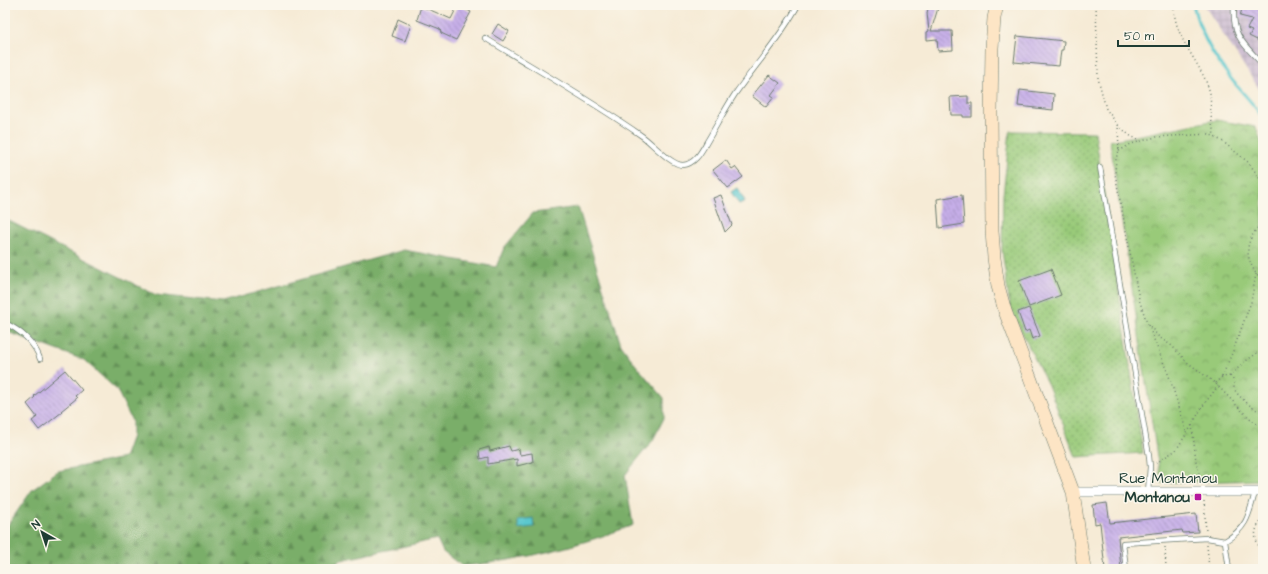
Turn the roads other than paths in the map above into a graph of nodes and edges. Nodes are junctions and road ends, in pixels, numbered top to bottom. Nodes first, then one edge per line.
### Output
1 (798, 5) edge
2 (997, 5) edge
3 (1234, 5) edge
4 (485, 38) dead end
5 (1263, 65) edge
6 (1100, 167) dead end
7 (5, 323) edge
8 (40, 359) dead end
9 (1073, 492) junction
10 (1148, 492) junction
11 (1259, 492) edge
12 (1225, 541) junction
13 (1084, 569) edge
14 (1126, 569) edge
15 (1229, 569) edge

1 - 4 lane
2 - 9 street
3 - 5 lane
6 - 10 lane
7 - 8 lane
9 - 10 street, Rue Montanou
9 - 13 street
10 - 11 street, Rue Montanou
11 - 12 lane
12 - 14 lane
12 - 15 lane

